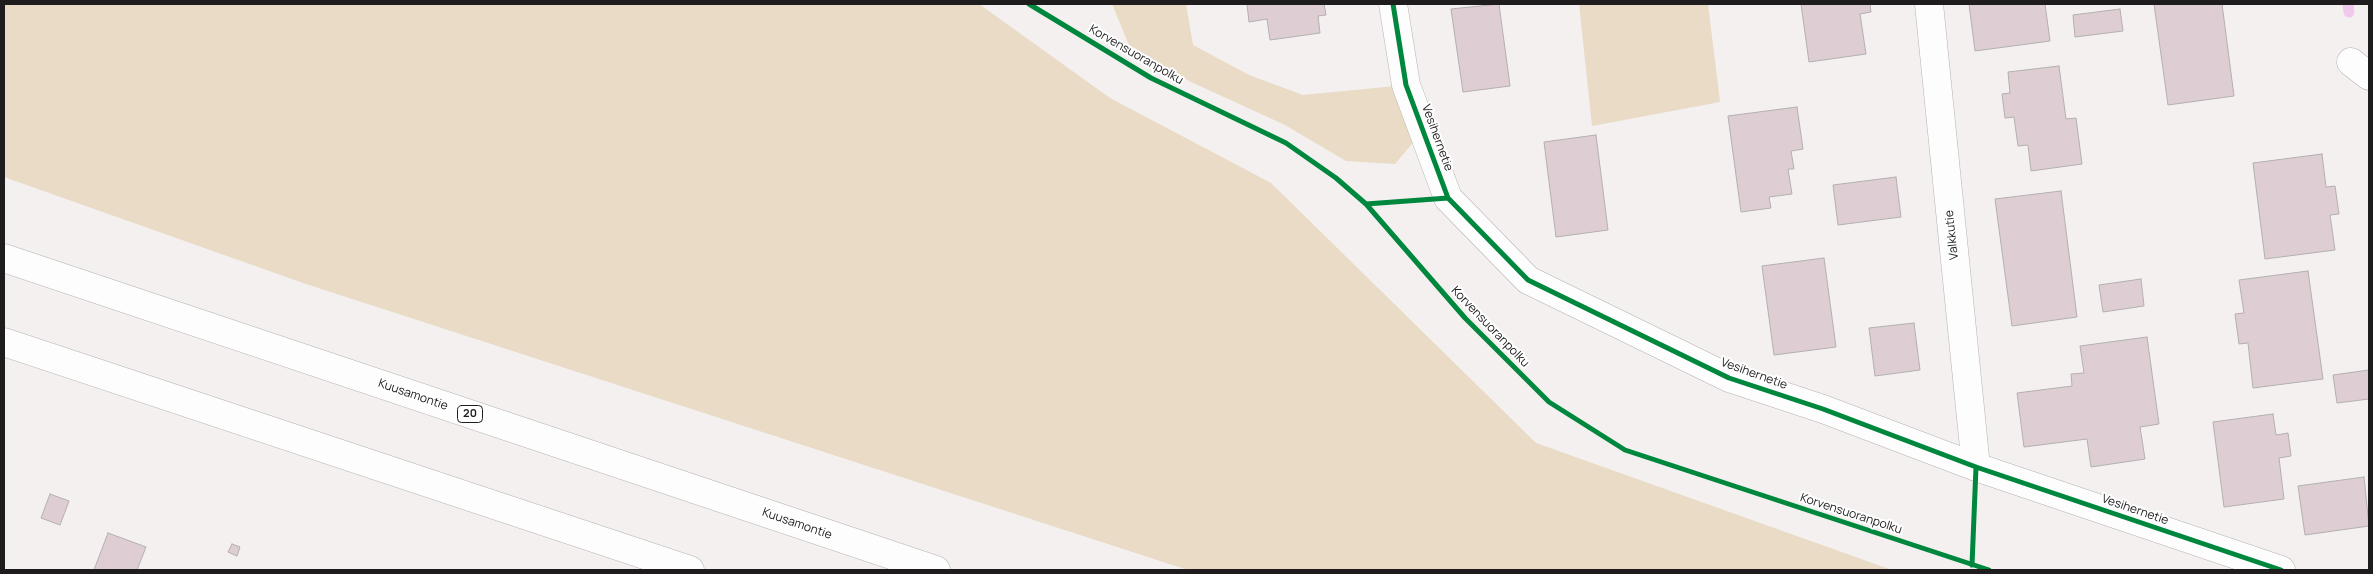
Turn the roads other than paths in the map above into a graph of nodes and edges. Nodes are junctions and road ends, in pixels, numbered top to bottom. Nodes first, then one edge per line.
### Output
1 (1393, 4) edge
2 (1929, 4) edge
3 (4, 258) edge
4 (4, 342) edge
5 (1976, 467) junction
6 (690, 570) edge
7 (936, 570) edge
8 (2281, 570) edge

1 - 5 main road, Vesihernetie
2 - 5 main road, Valkkutie
3 - 7 main road, Kuusamontie / 20
4 - 6 main road
5 - 8 main road, Vesihernetie

